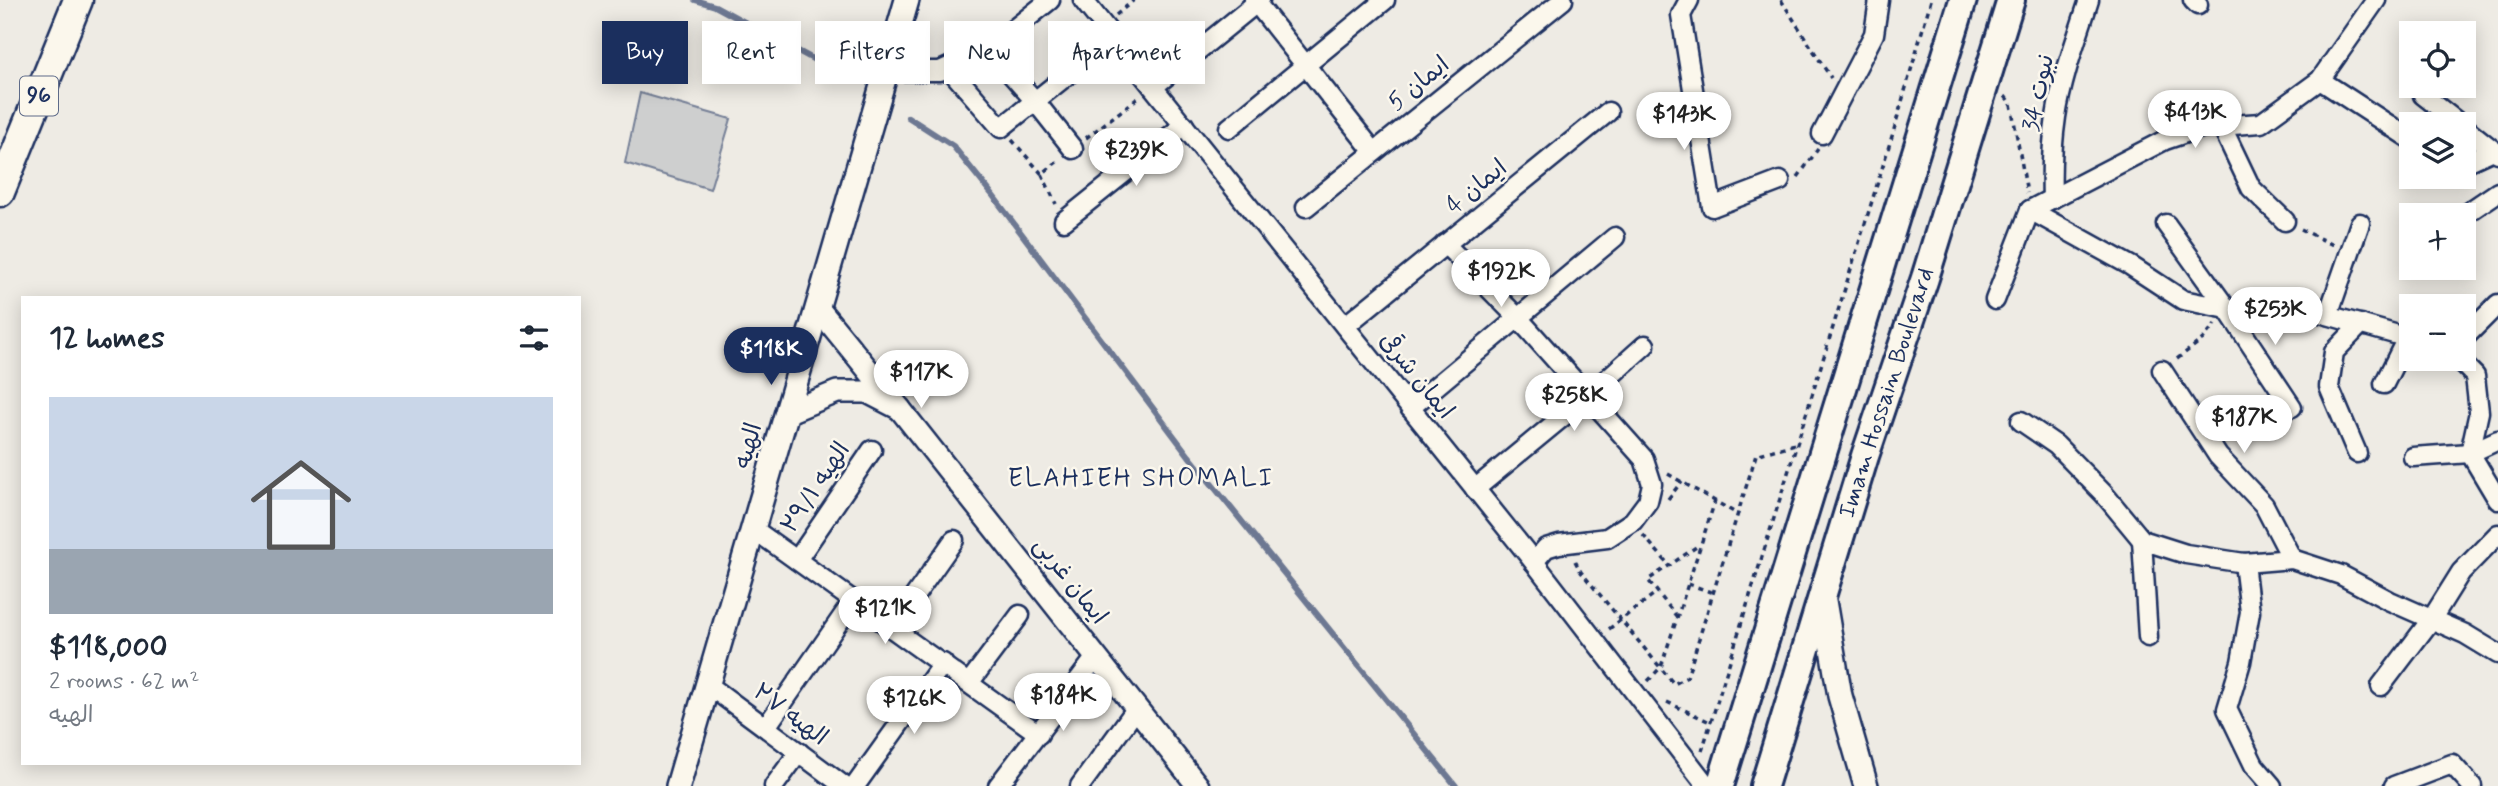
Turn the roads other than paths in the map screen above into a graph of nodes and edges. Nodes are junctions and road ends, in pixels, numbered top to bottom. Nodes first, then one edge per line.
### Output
1 (78, 0) edge
2 (907, 0) edge
3 (1050, 0) edge
4 (1083, 0) edge
5 (1385, 0) edge
6 (1563, 0) edge
7 (1689, 0) edge
8 (1880, 0) edge
9 (1964, 0) edge
10 (2011, 0) edge
11 (2089, 0) edge
12 (2376, 0) edge
13 (1257, 1) edge
14 (901, 21) edge
15 (1024, 21) edge
16 (1100, 21) edge
17 (1307, 66) junction
18 (2320, 80) junction
19 (882, 84) edge
20 (963, 84) edge
21 (1020, 84) edge
22 (1056, 84) edge
23 (1151, 84) edge
24 (1153, 87) junction
25 (2427, 98) edge
26 (1035, 101) junction
27 (2444, 112) edge
28 (1608, 113) dead end
29 (1184, 125) junction
30 (2222, 127) junction
31 (1229, 128) dead end
32 (2399, 132) edge
33 (1822, 134) road end
34 (2476, 137) edge
35 (1073, 149) dead end
36 (2495, 151) edge
37 (1374, 152) junction
38 (2476, 158) edge
39 (1780, 181) road end
40 (0, 192) edge
41 (2498, 192) edge
42 (2052, 199) junction
43 (1306, 207) dead end
44 (2476, 207) edge
45 (2030, 210) junction
46 (1064, 221) road end
47 (2285, 221) road end
48 (2166, 223) dead end
49 (2360, 223) dead end
50 (1615, 237) dead end
51 (1445, 244) junction
52 (1995, 300) dead end
53 (2498, 304) edge
54 (817, 307) junction
55 (2227, 309) junction
56 (2328, 316) junction
57 (1519, 319) junction
58 (2361, 324) junction
59 (1345, 326) junction
60 (2476, 326) edge
61 (2399, 335) edge
62 (1645, 345) dead end
63 (2399, 356) edge
64 (2162, 370) road end
65 (2471, 371) edge
66 (2384, 384) dead end
67 (1588, 396) junction
68 (2292, 407) dead end
69 (1410, 408) junction
70 (900, 409) junction
71 (786, 413) junction
72 (2021, 421) dead end
73 (2498, 440) edge
74 (872, 450) dead end
75 (2357, 453) dead end
76 (2470, 453) junction
77 (2413, 457) dead end
78 (1475, 489) junction
79 (2498, 500) edge
80 (752, 528) junction
81 (2498, 534) edge
82 (954, 540) dead end
83 (2142, 540) junction
84 (2292, 559) junction
85 (797, 560) junction
86 (1534, 562) junction
87 (2244, 563) junction
88 (1823, 594) junction
89 (854, 600) junction
90 (1020, 615) dead end
91 (2431, 620) junction
92 (892, 628) junction
93 (2148, 637) dead end
94 (2498, 654) edge
95 (1096, 657) junction
96 (943, 663) junction
97 (969, 682) junction
98 (707, 684) junction
99 (2381, 686) dead end
100 (1136, 709) junction
101 (766, 727) junction
102 (1039, 734) junction
103 (799, 752) junction
104 (1701, 779) edge
105 (678, 786) edge
106 (774, 786) edge
107 (844, 786) edge
108 (855, 786) edge
109 (998, 786) edge
110 (1080, 786) edge
111 (1198, 786) edge
112 (1720, 786) edge
113 (1764, 786) edge
114 (1866, 786) edge
115 (2272, 786) edge
116 (2394, 786) edge
117 (2472, 786) edge

1 - 40 highway, 96
2 - 14 main road, الهیه
3 - 15 street
4 - 16 street, ایمان شرقی
5 - 17 street
6 - 37 street, ایمان 5
7 - 39 street
8 - 33 street
9 - 112 main road, Imam Hossain Boulevard
10 - 88 main road, Imam Hossain Boulevard
11 - 42 street, نبوت 34
12 - 18 street
13 - 17 street
13 - 24 street
17 - 31 street
17 - 37 street
18 - 30 street
18 - 32 street
19 - 54 main road, الهیه
20 - 26 street
21 - 26 street
22 - 26 street
23 - 24 street, ایمان شرقی
24 - 29 street, ایمان شرقی
25 - 27 street
26 - 35 street
28 - 51 street, ایمان 4
29 - 46 street
29 - 59 street, ایمان شرقی
30 - 42 street
30 - 47 street
34 - 36 street
36 - 38 street
37 - 43 street, ایمان 5
41 - 44 street
42 - 45 street
45 - 52 street
45 - 55 street
48 - 55 street
49 - 56 street
50 - 57 street
51 - 57 street
51 - 59 street, ایمان 4
53 - 60 street
54 - 70 street, ایمان غربی
54 - 71 main road, الهیه
55 - 56 street
55 - 68 street
56 - 58 street
57 - 67 street
57 - 69 street
58 - 61 street
58 - 75 street
59 - 69 street, ایمان شرقی
62 - 67 street
63 - 66 street
64 - 84 street
65 - 76 street
67 - 78 street
67 - 86 street
69 - 78 street, ایمان شرقی
70 - 71 street
70 - 95 street, ایمان غربی
71 - 80 main road, الهیه
72 - 83 street
73 - 76 street
74 - 85 street, الهیه ۲۹/۱
76 - 77 street
76 - 79 street
78 - 86 street, ایمان شرقی
80 - 85 street
80 - 98 main road, الهیه
81 - 91 street
82 - 92 street
83 - 87 street
83 - 93 street
84 - 87 street
84 - 91 street
85 - 89 street
86 - 104 street, ایمان شرقی
87 - 115 street
88 - 113 main road, Imam Hossain Boulevard
88 - 114 main road
89 - 92 street
89 - 101 street
90 - 97 street
91 - 94 street
91 - 99 street
92 - 96 street
95 - 100 street, ایمان غربی
95 - 102 street
96 - 97 street
96 - 108 street
97 - 102 street
98 - 101 street, الهیه ۲۷
98 - 105 main road, الهیه
100 - 110 street
100 - 111 street, ایمان غربی
101 - 103 street, الهیه ۲۷
102 - 109 street
103 - 106 street
103 - 107 street, الهیه ۲۷
116 - 117 street

